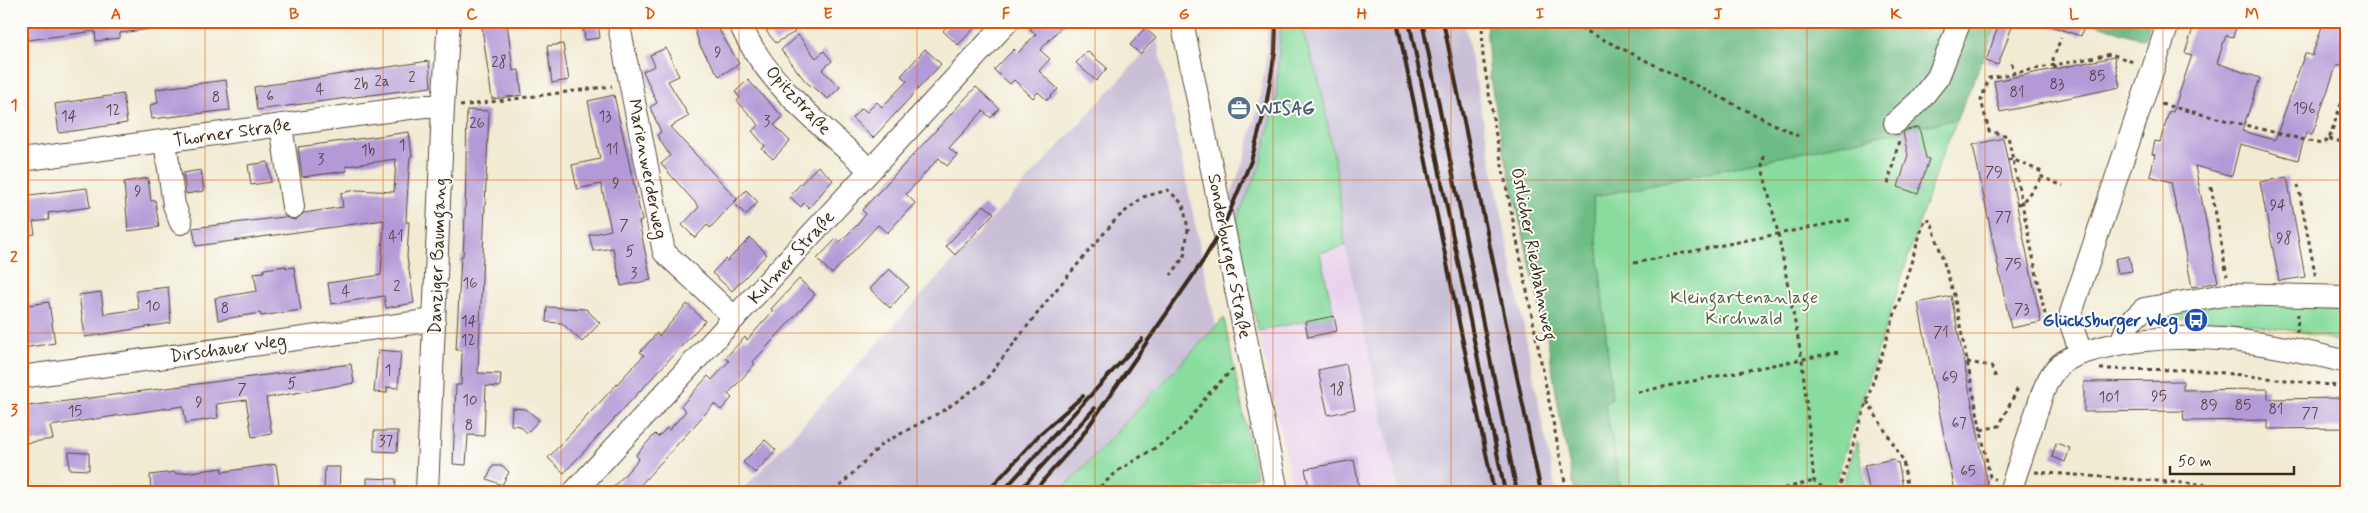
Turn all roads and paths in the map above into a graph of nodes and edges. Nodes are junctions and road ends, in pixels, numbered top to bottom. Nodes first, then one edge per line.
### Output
1 (449, 21) edge
2 (618, 21) edge
3 (739, 21) edge
4 (1008, 21) edge
5 (1182, 21) edge
6 (1482, 21) edge
7 (1566, 21) edge
8 (1960, 21) edge
9 (2169, 21) edge
10 (2060, 38) dead end
11 (2012, 63) dead end
12 (2054, 67) junction
13 (2154, 68) junction
14 (2014, 75) junction
15 (630, 83) junction
16 (2347, 87) edge
17 (2143, 99) junction
18 (443, 106) junction
19 (1894, 122) joint
20 (281, 125) junction
21 (1798, 136) dead end
22 (2329, 139) junction
23 (166, 141) junction
24 (2347, 143) edge
25 (1764, 156) dead end
26 (2012, 159) junction
27 (21, 160) edge
28 (2008, 160) dead end
29 (870, 170) junction
30 (2042, 177) junction
31 (1888, 184) dead end
32 (2298, 185) dead end
33 (2063, 186) dead end
34 (2211, 187) dead end
35 (2022, 203) junction
36 (2017, 204) dead end
37 (293, 207) dead end
38 (1852, 219) dead end
39 (181, 223) dead end
40 (1778, 234) junction
41 (2032, 250) junction
42 (2026, 252) dead end
43 (1634, 263) dead end
44 (1171, 275) dead end
45 (2230, 294) junction
46 (2041, 295) junction
47 (2309, 295) junction
48 (2036, 296) dead end
49 (2347, 297) edge
50 (735, 318) junction
51 (434, 320) junction
52 (2071, 324) junction
53 (2121, 343) junction
54 (2296, 349) junction
55 (1838, 352) dead end
56 (2081, 353) junction
57 (1802, 360) junction
58 (2347, 362) edge
59 (1238, 363) dead end
60 (1966, 364) junction
61 (21, 377) edge
62 (1997, 380) dead end
63 (2347, 387) edge
64 (2018, 388) dead end
65 (1638, 392) dead end
66 (1867, 401) junction
67 (1981, 430) junction
68 (2017, 471) junction
69 (1814, 481) junction
70 (2166, 482) junction
71 (1791, 486) junction
72 (2246, 490) edge
73 (427, 492) edge
74 (574, 492) edge
75 (834, 492) edge
76 (1094, 492) edge
77 (1277, 492) edge
78 (1567, 492) edge
79 (1769, 492) edge
80 (1792, 492) edge
81 (1829, 492) edge
82 (1838, 492) edge
83 (1908, 492) edge
84 (1977, 492) edge
85 (2010, 492) edge
86 (2162, 492) edge
87 (2306, 492) edge

1 - 18 street, Danziger Baumgang
2 - 15 street, Marienwerderweg
3 - 29 street, Opitzstraße
4 - 29 street, Kulmer Straße
5 - 77 street, Sonderburger Straße
6 - 78 path, Östlicher Riedbahnweg
7 - 21 path
8 - 19 street
9 - 13 street
10 - 12 path
11 - 14 path
12 - 13 path
12 - 14 path
13 - 17 street
14 - 26 path
15 - 18 path
15 - 50 street, Marienwerderweg
16 - 22 path
17 - 22 path
17 - 52 street
18 - 20 street, Thorner Straße
18 - 51 street, Danziger Baumgang
19 - 31 path
20 - 23 street, Thorner Straße
20 - 37 street
22 - 24 path
23 - 27 street, Thorner Straße
23 - 39 street
25 - 40 path
26 - 28 path
26 - 30 path
26 - 35 path
29 - 50 street, Kulmer Straße
30 - 33 path
30 - 35 path
32 - 47 path
34 - 45 path
35 - 36 path
35 - 41 path
38 - 40 path
40 - 43 path
40 - 57 path
41 - 42 path
41 - 46 path
44 - 75 path
45 - 47 street
45 - 53 street
46 - 48 path
46 - 52 path
47 - 49 street
47 - 54 path
50 - 74 street, Kulmer Straße
51 - 61 street, Dirschauer Weg
51 - 73 street, Danziger Baumgang
52 - 56 street
53 - 54 street
53 - 56 street
54 - 58 street
55 - 57 path
56 - 63 path
56 - 68 street
57 - 65 path
57 - 69 path
59 - 76 path
60 - 62 path
60 - 66 path
60 - 67 path
64 - 67 path
66 - 82 path
66 - 83 path
67 - 84 path
68 - 70 path
68 - 85 street
69 - 71 path
69 - 81 path
70 - 72 path
70 - 86 path
71 - 79 path
71 - 80 path
72 - 87 path

